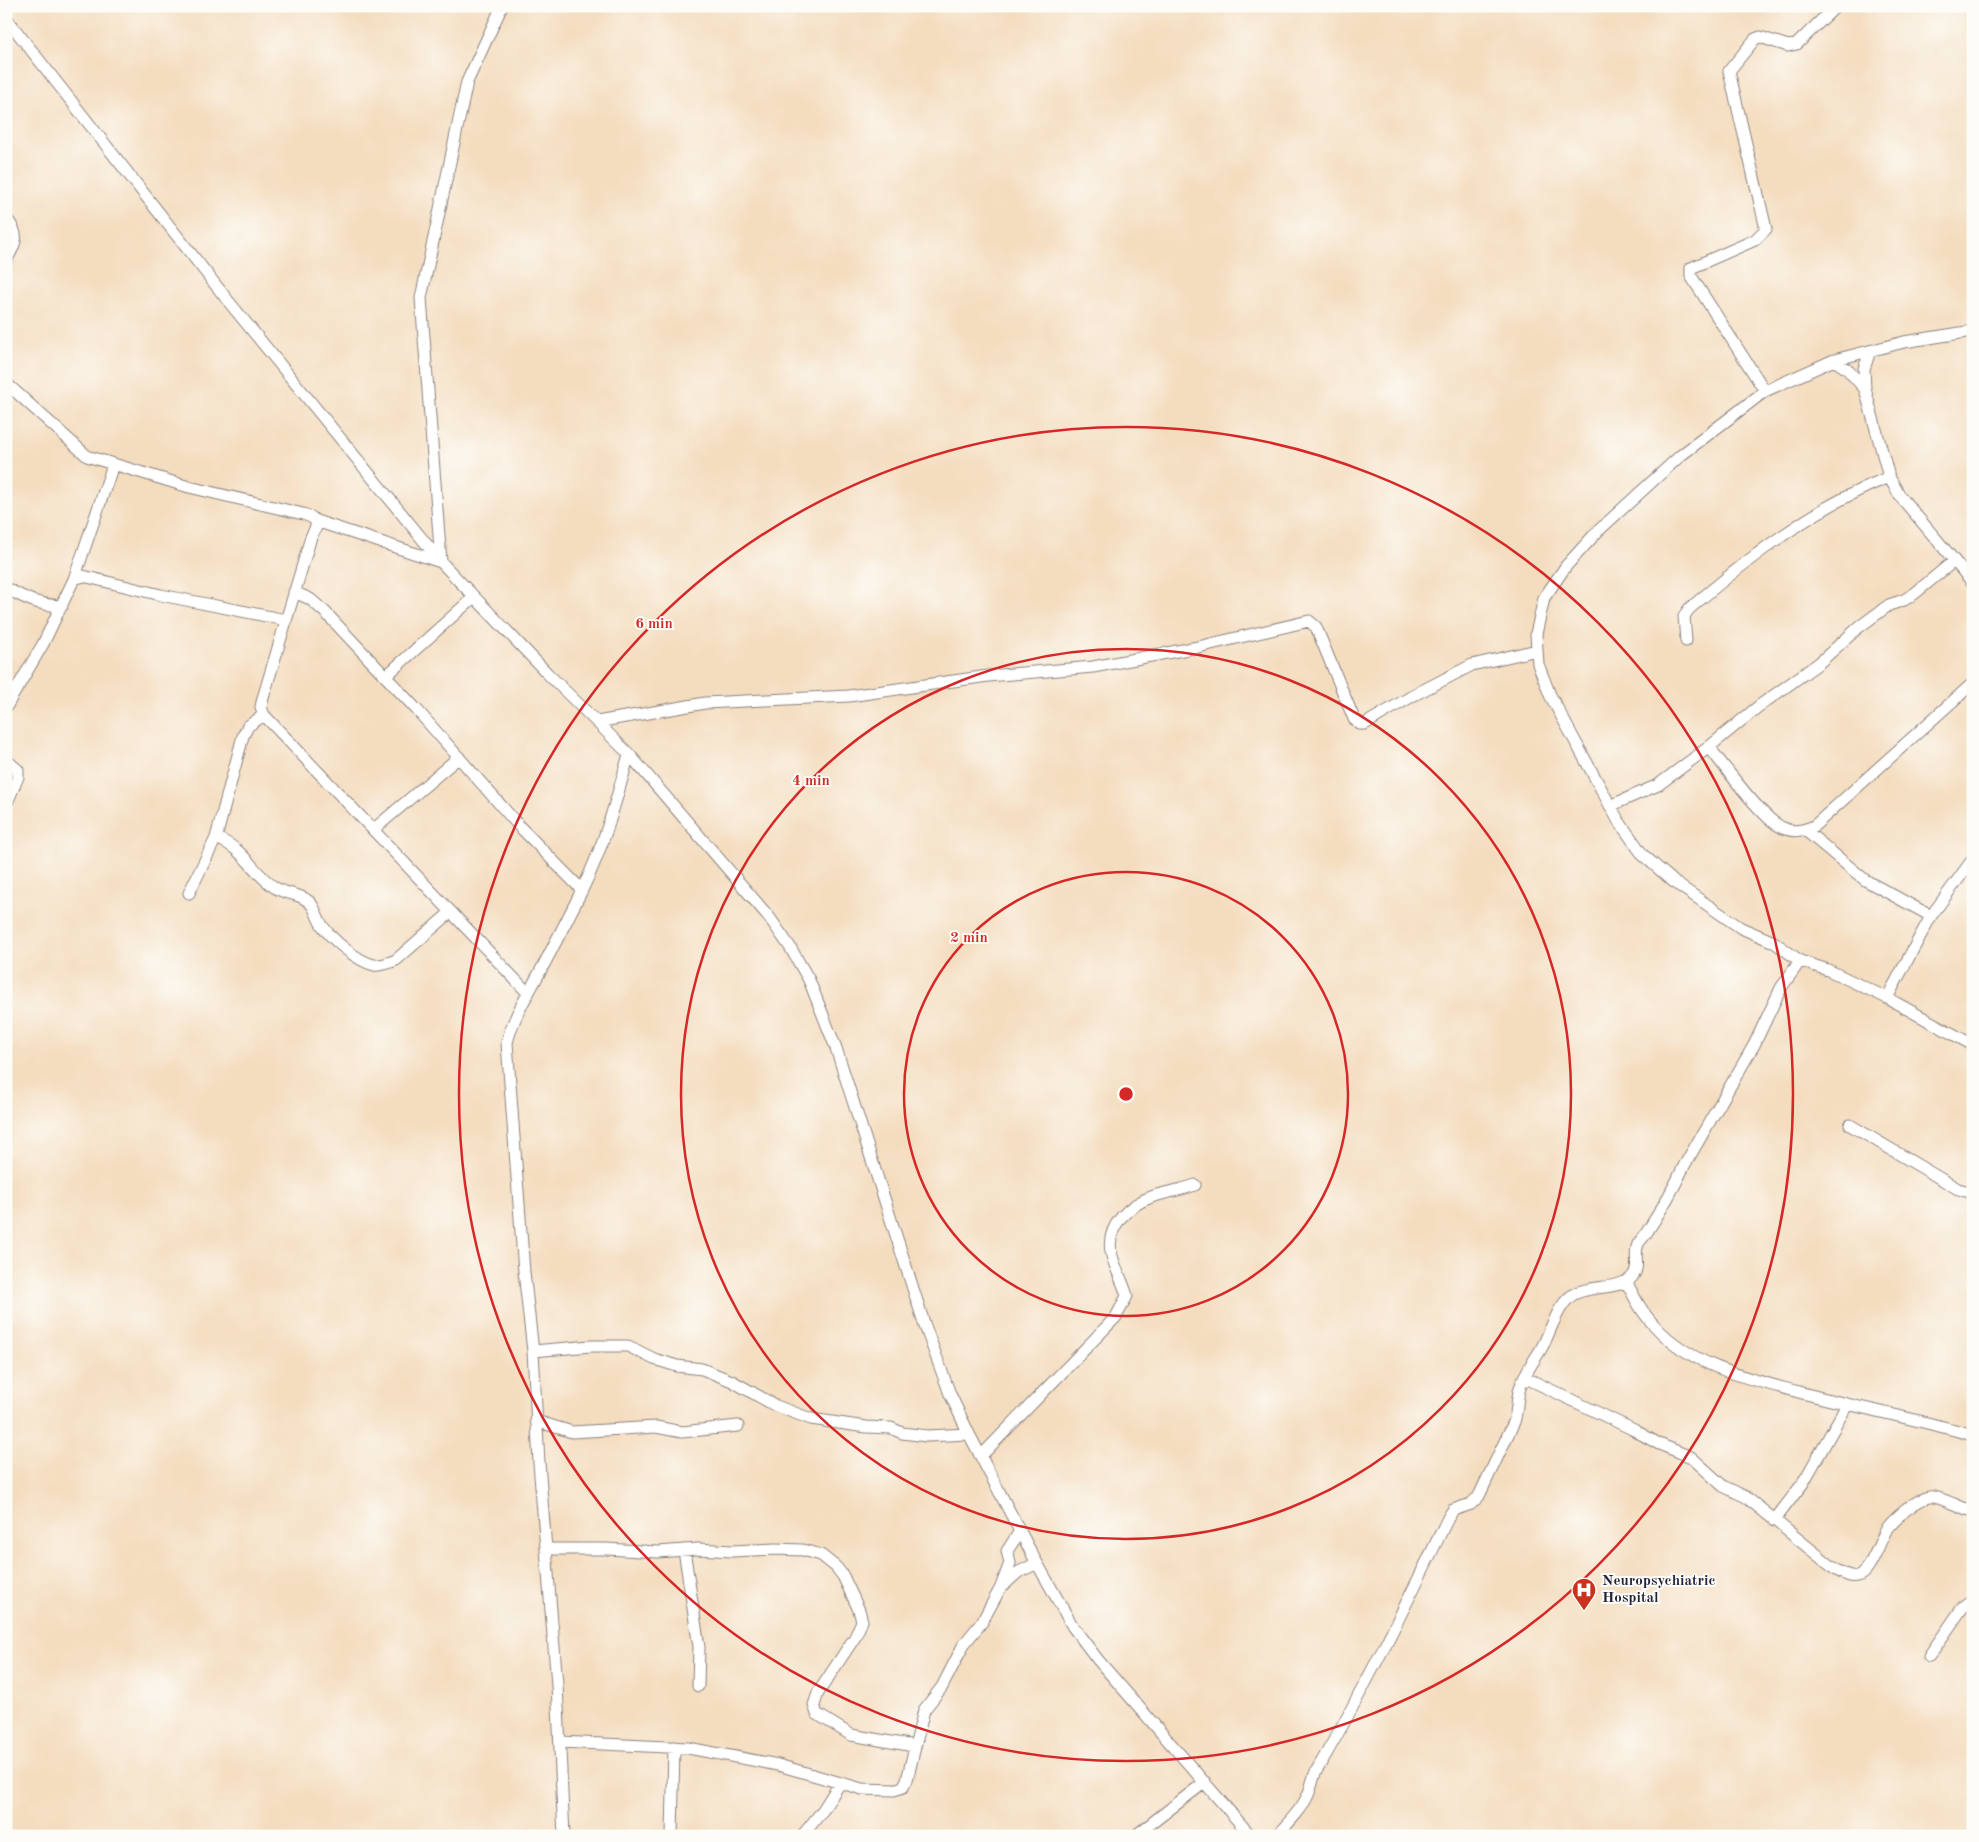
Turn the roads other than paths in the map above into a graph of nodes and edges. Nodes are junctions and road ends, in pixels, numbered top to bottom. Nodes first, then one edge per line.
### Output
1 (502, 6) edge
2 (1836, 6) edge
3 (6, 18) edge
4 (6, 218) edge
5 (6, 261) edge
6 (1973, 331) edge
7 (1870, 351) junction
8 (1834, 360) junction
9 (6, 383) edge
10 (1865, 389) junction
11 (1765, 391) junction
12 (113, 465) junction
13 (1889, 477) junction
14 (316, 521) junction
15 (1954, 561) junction
16 (441, 562) junction
17 (1970, 575) edge
18 (74, 579) junction
19 (6, 588) edge
20 (294, 592) junction
21 (474, 596) junction
22 (62, 606) junction
23 (286, 620) junction
24 (1686, 641) dead end
25 (1538, 650) junction
26 (386, 676) junction
27 (1973, 682) edge
28 (6, 707) edge
29 (264, 715) junction
30 (597, 722) junction
31 (1709, 747) junction
32 (629, 754) junction
33 (459, 757) junction
34 (6, 760) edge
35 (6, 805) edge
36 (1610, 806) junction
37 (373, 830) junction
38 (1805, 830) junction
39 (216, 838) junction
40 (1973, 859) edge
41 (582, 890) junction
42 (189, 893) dead end
43 (451, 912) junction
44 (1931, 916) junction
45 (1800, 960) junction
46 (528, 993) junction
47 (1887, 998) junction
48 (1973, 1045) edge
49 (1850, 1125) dead end
50 (1195, 1185) dead end
51 (1973, 1193) edge
52 (1626, 1281) junction
53 (533, 1351) junction
54 (1524, 1377) junction
55 (1848, 1405) junction
56 (536, 1421) junction
57 (738, 1426) dead end
58 (969, 1434) junction
59 (1973, 1435) edge
60 (982, 1455) junction
61 (1973, 1511) edge
62 (1774, 1521) junction
63 (1020, 1531) junction
64 (547, 1549) junction
65 (684, 1550) junction
66 (1037, 1562) junction
67 (1001, 1588) junction
68 (1973, 1600) edge
69 (1928, 1656) dead end
70 (698, 1686) dead end
71 (560, 1742) junction
72 (914, 1746) junction
73 (674, 1747) junction
74 (1205, 1782) junction
75 (840, 1783) junction
76 (564, 1836) edge
77 (672, 1836) edge
78 (802, 1836) edge
79 (1135, 1836) edge
80 (1251, 1836) edge
81 (1276, 1836) edge

1 - 16 street
2 - 11 street
3 - 16 street
4 - 5 street
6 - 7 street
7 - 8 street
7 - 10 street
8 - 10 street
8 - 11 street
9 - 12 street
10 - 13 street
11 - 25 street
12 - 14 street
12 - 18 street
13 - 15 street
13 - 24 street
14 - 16 street
14 - 20 street
15 - 17 street
15 - 31 street
16 - 21 street
18 - 22 street
18 - 23 street
19 - 22 street
20 - 23 street
20 - 26 street
21 - 26 street
21 - 30 street
22 - 28 street
23 - 29 street
25 - 30 street
25 - 36 street
26 - 33 street
27 - 38 street
29 - 37 street
29 - 39 street
30 - 32 street
31 - 36 street
31 - 38 street
32 - 41 street
32 - 58 street
33 - 37 street
33 - 41 street
34 - 35 street
36 - 45 street
37 - 43 street
38 - 44 street
39 - 42 street
39 - 43 street
40 - 44 street
41 - 46 street
43 - 46 street
44 - 47 street
45 - 47 street
45 - 52 street
46 - 53 street
47 - 48 street
49 - 51 street
50 - 60 street
52 - 54 street
52 - 55 street
53 - 56 street
53 - 58 street
54 - 62 street
54 - 81 street
55 - 59 street
55 - 62 street
56 - 57 street
56 - 64 street
58 - 60 street
60 - 63 street
61 - 62 street
63 - 66 street
63 - 67 street
64 - 65 street
64 - 71 street
65 - 70 street
65 - 72 street
66 - 67 street
66 - 74 street
67 - 72 street
68 - 69 street
71 - 73 street
71 - 76 street
72 - 75 street
73 - 75 street
73 - 77 street
74 - 79 street
74 - 80 street
75 - 78 street

